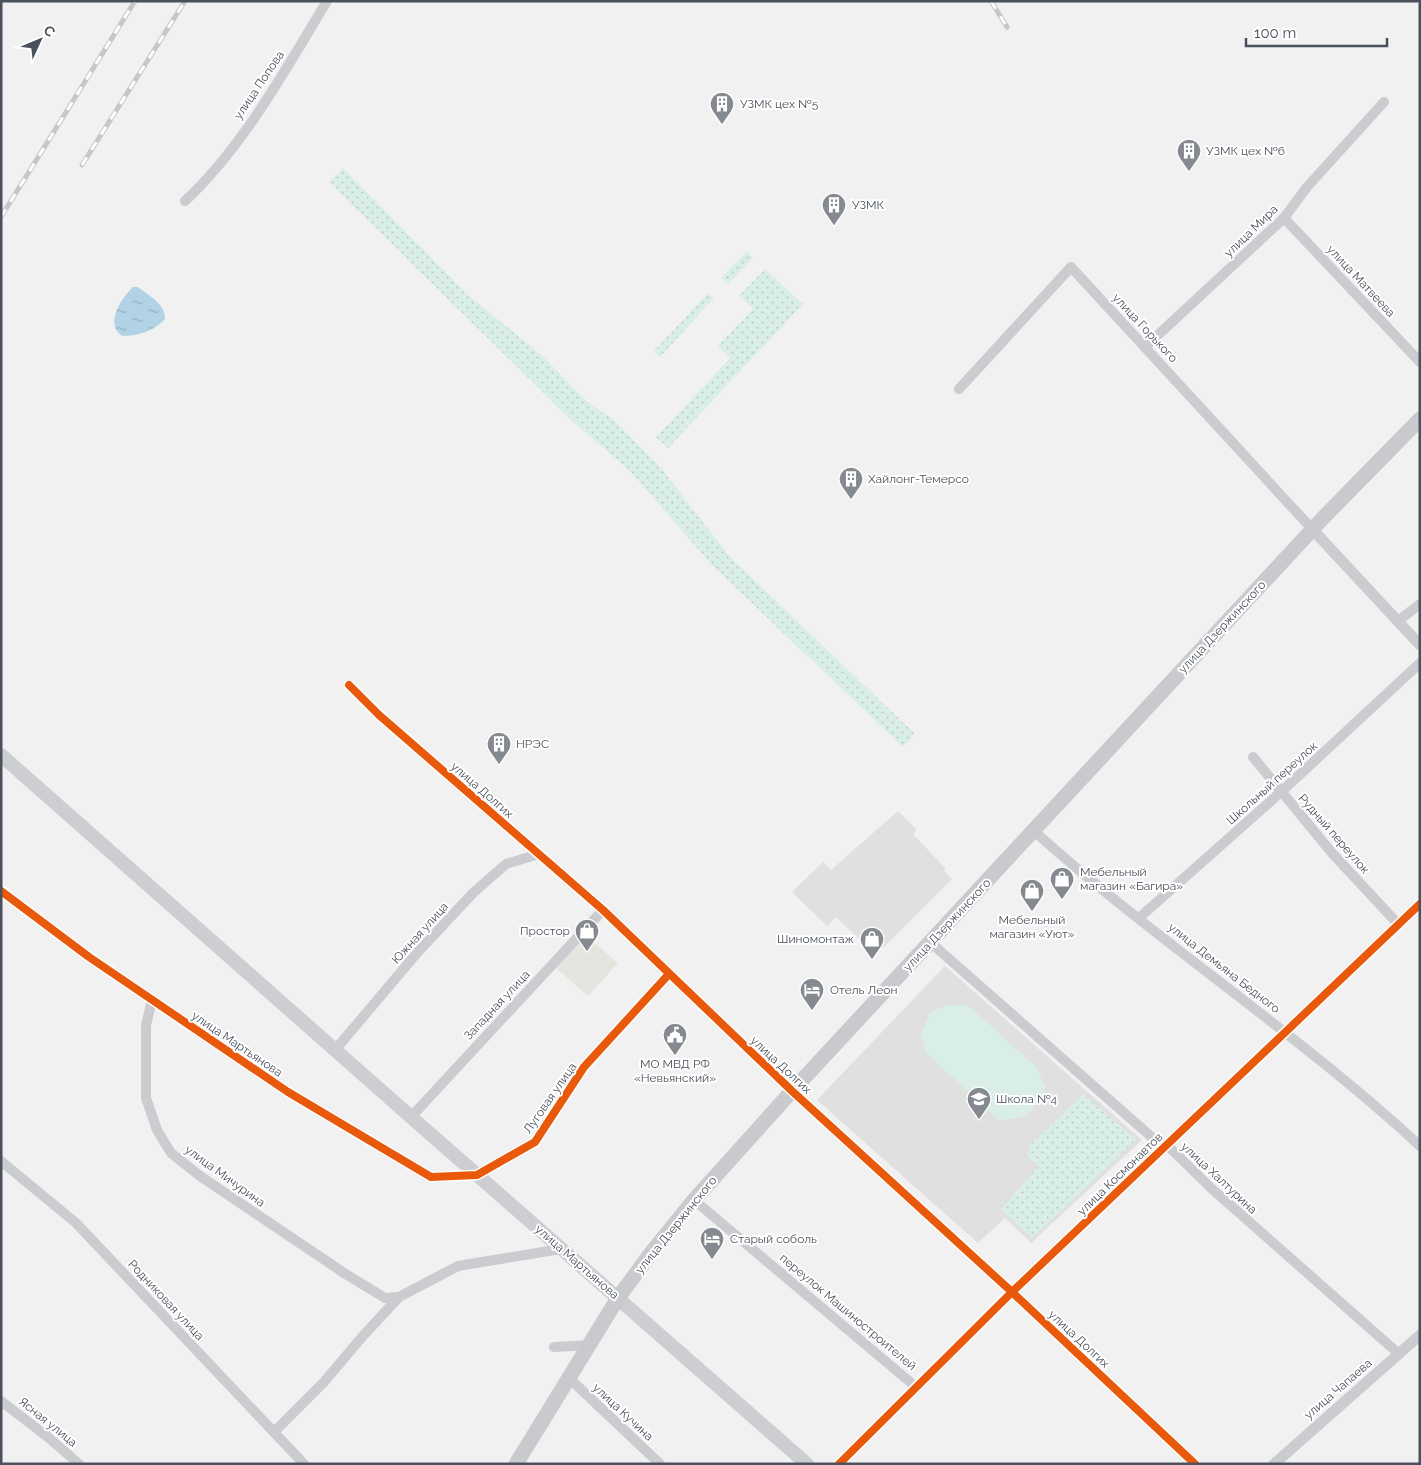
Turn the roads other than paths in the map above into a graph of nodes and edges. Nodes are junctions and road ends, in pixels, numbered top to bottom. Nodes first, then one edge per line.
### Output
1 (327, 1) edge
2 (1384, 102) dead end
3 (185, 201) dead end
4 (1284, 218) junction
5 (1145, 347) junction
6 (1420, 362) edge
7 (959, 389) dead end
8 (1420, 418) edge
9 (1313, 530) junction
10 (1420, 604) edge
11 (1398, 621) junction
12 (1420, 645) edge
13 (1420, 663) edge
14 (349, 685) dead end
15 (1, 755) edge
16 (1253, 757) dead end
17 (1281, 792) junction
18 (1034, 831) junction
19 (539, 854) junction
20 (1, 890) edge
21 (1420, 904) edge
22 (603, 910) junction
23 (1139, 918) junction
24 (1398, 924) junction
25 (931, 943) junction
26 (669, 974) junction
27 (152, 1000) junction
28 (1285, 1032) junction
29 (335, 1050) junction
30 (792, 1091) junction
31 (410, 1118) junction
32 (1168, 1145) junction
33 (1420, 1146) edge
34 (1, 1161) edge
35 (477, 1175) junction
36 (694, 1200) junction
37 (561, 1249) junction
38 (1012, 1292) junction
39 (399, 1297) junction
40 (618, 1298) junction
41 (1420, 1335) edge
42 (590, 1345) junction
43 (554, 1347) dead end
44 (1398, 1354) junction
45 (570, 1379) junction
46 (916, 1387) junction
47 (1, 1401) edge
48 (274, 1432) junction
49 (79, 1464) edge
50 (304, 1464) edge
51 (516, 1464) edge
52 (660, 1464) edge
53 (807, 1464) edge
54 (839, 1464) edge
55 (1195, 1464) edge
56 (1274, 1464) edge

1 - 3 street, улица Попова
2 - 4 street, улица Мира
4 - 5 street, улица Мира
4 - 6 street, улица Матвеева
5 - 7 street, улица Горького
5 - 9 street, улица Горького
8 - 9 main road, улица Дзержинского
9 - 11 street
9 - 18 main road, улица Дзержинского
10 - 11 street
11 - 12 street
13 - 17 street, Школьный переулок
14 - 19 street, улица Долгих
15 - 29 main road
16 - 17 street, Рудный переулок
17 - 23 street, Школьный переулок
17 - 24 street, Рудный переулок
18 - 23 street, улица Демьяна Бедного
18 - 25 main road, улица Дзержинского
19 - 22 street, улица Долгих
19 - 29 street, Южная улица
20 - 27 street, улица Мартьянова
21 - 24 street, улица Космонавтов
22 - 26 street, улица Долгих
22 - 31 street, Западная улица
23 - 28 street, улица Демьяна Бедного
24 - 28 street, улица Космонавтов
25 - 30 main road, улица Дзержинского
25 - 32 street, улица Халтурина
26 - 30 street, улица Долгих
26 - 35 street, Луговая улица
27 - 35 street, улица Мартьянова
27 - 39 street, улица Мичурина
28 - 32 street, улица Космонавтов
28 - 33 street, улица Демьяна Бедного
29 - 31 main road
30 - 36 main road, улица Дзержинского
30 - 38 street, улица Долгих
31 - 35 main road
32 - 38 street, улица Космонавтов
32 - 44 street, улица Халтурина
34 - 48 street, Родниковая улица
35 - 37 main road, улица Мартьянова
36 - 40 main road, улица Дзержинского
36 - 46 street, переулок Машиностроителей
37 - 39 street
37 - 40 main road, улица Мартьянова
38 - 46 street, улица Космонавтов
38 - 55 street, улица Долгих
39 - 48 street
40 - 42 main road, улица Дзержинского
40 - 53 main road, улица Мартьянова
41 - 44 street, улица Чапаева
42 - 43 street
42 - 45 main road, улица Дзержинского
44 - 56 street, улица Чапаева
45 - 51 main road, улица Дзержинского
45 - 52 street, улица Кучина
46 - 54 street, улица Космонавтов
47 - 49 street, Ясная улица
48 - 50 street, Родниковая улица

